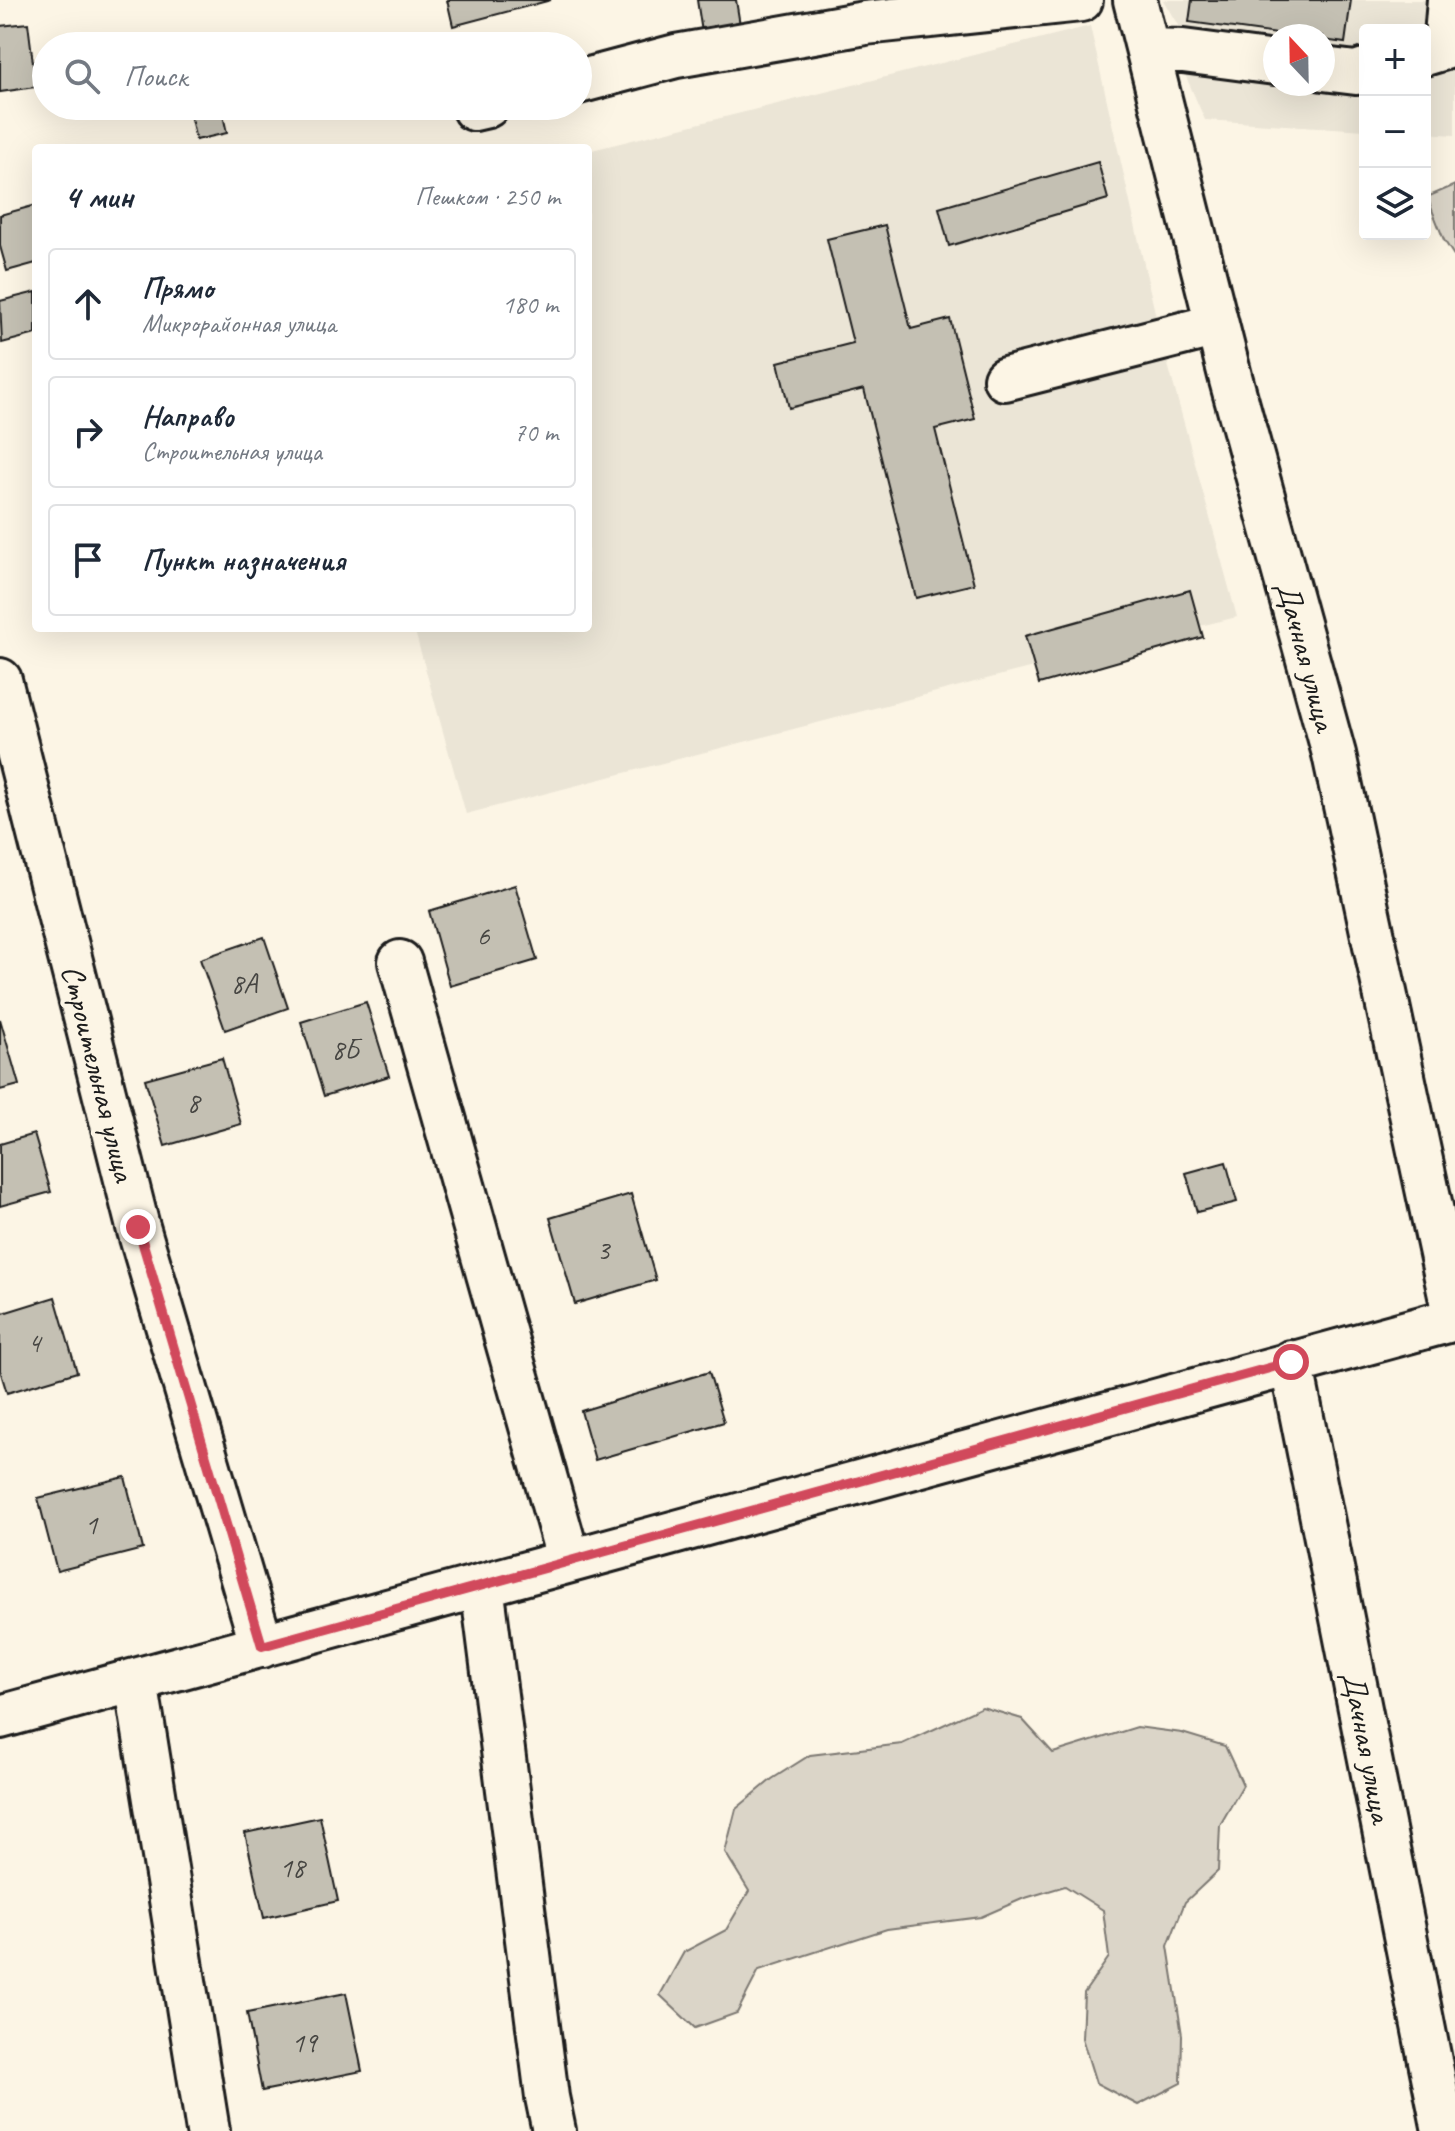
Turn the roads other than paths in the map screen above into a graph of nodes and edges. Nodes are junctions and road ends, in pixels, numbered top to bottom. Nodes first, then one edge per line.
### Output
1 (1081, 0) edge
2 (1135, 0) edge
3 (1449, 0) edge
4 (1148, 50) junction
5 (1431, 52) edge
6 (1263, 61) edge
7 (1335, 70) edge
8 (1359, 72) edge
9 (592, 78) edge
10 (1217, 325) junction
11 (1005, 379) dead end
12 (0, 680) edge
13 (400, 962) dead end
14 (1455, 1319) edge
15 (1291, 1362) junction
16 (569, 1561) junction
17 (482, 1585) junction
18 (262, 1646) junction
19 (136, 1681) junction
20 (0, 1717) edge
21 (208, 2131) edge
22 (554, 2131) edge
23 (1444, 2131) edge

1 - 9 street
2 - 4 street, Дачная улица
3 - 5 street
4 - 6 street
4 - 10 street, Дачная улица
7 - 8 street
10 - 11 street
10 - 14 street, Дачная улица
12 - 18 street, Строительная улица
13 - 16 street
14 - 15 street
15 - 16 street
15 - 23 street, Дачная улица
16 - 17 street
17 - 18 street
17 - 22 street
18 - 19 street
19 - 20 street
19 - 21 street

